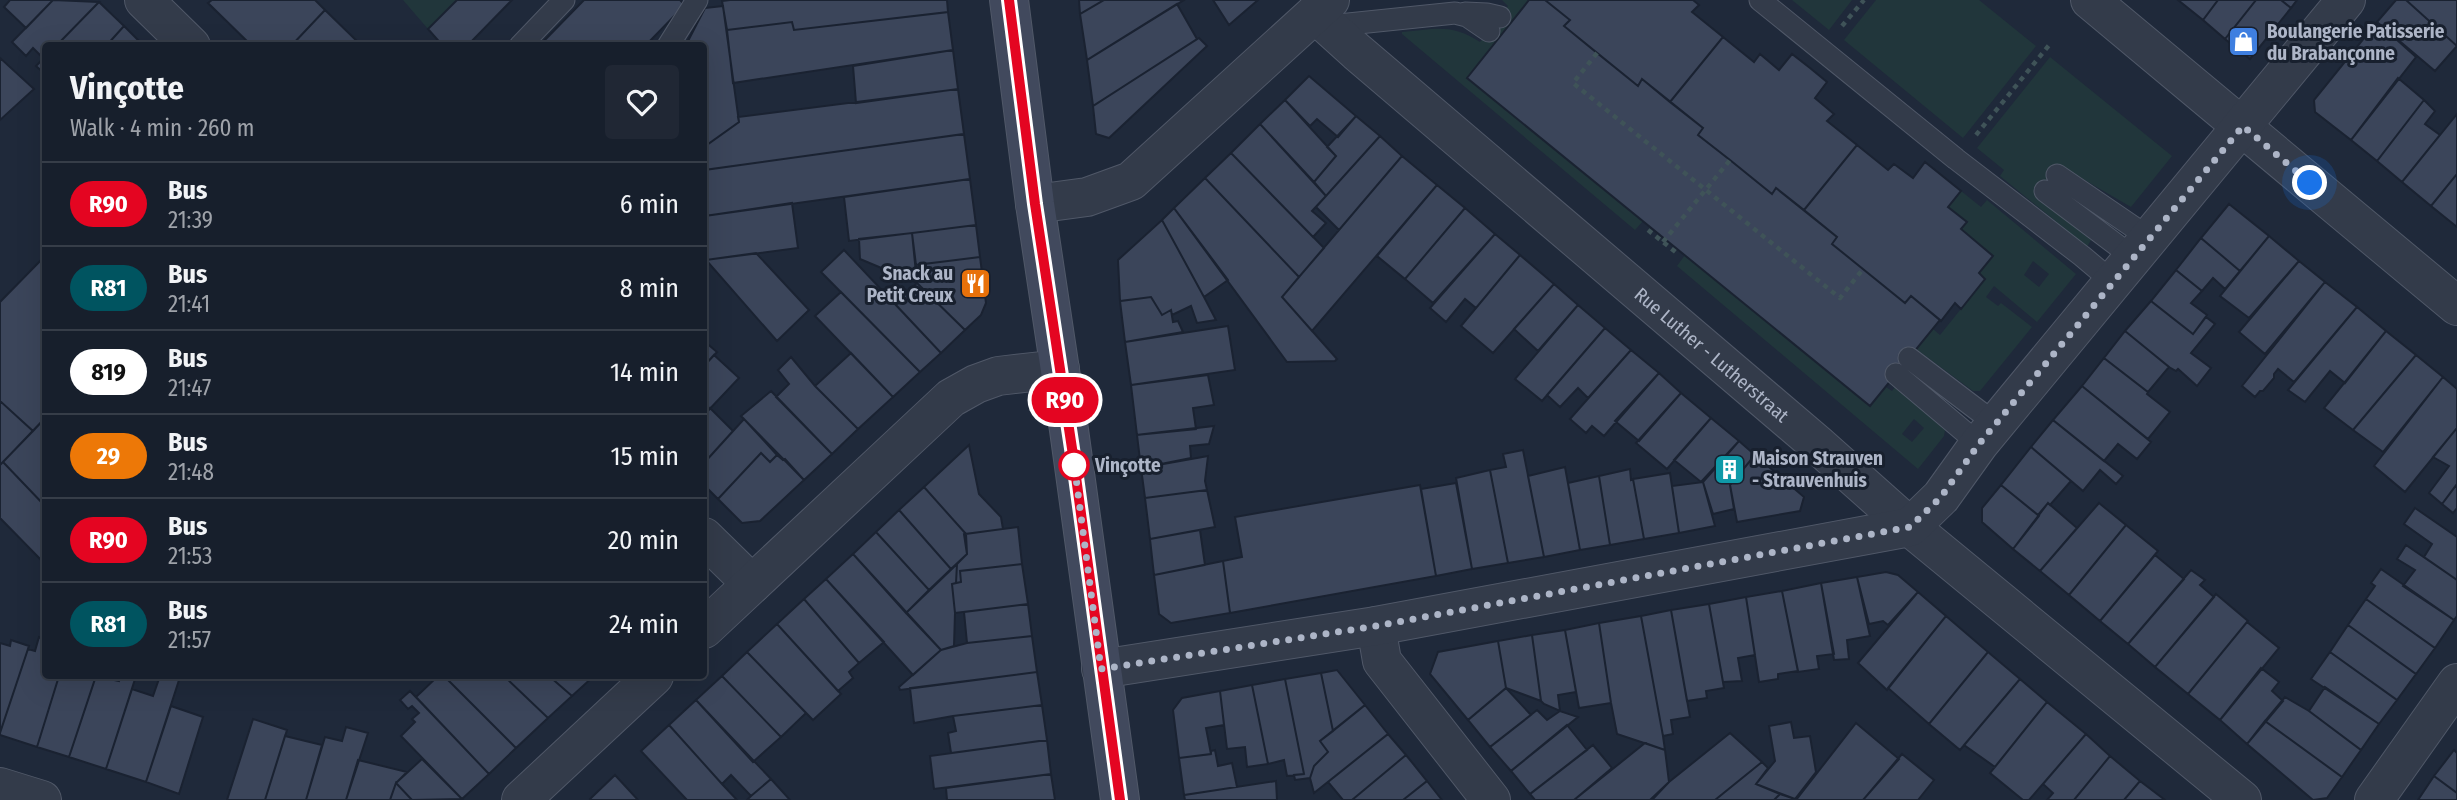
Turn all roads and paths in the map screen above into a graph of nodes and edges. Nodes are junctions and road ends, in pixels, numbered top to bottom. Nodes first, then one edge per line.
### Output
1 (144, 0) edge
2 (564, 0) edge
3 (697, 0) edge
4 (1009, 0) edge
5 (1486, 0) edge
6 (1760, 0) edge
7 (2090, 0) edge
8 (2346, 0) edge
9 (1461, 10) edge
10 (1325, 13) edge
11 (1494, 24) dead end
12 (187, 42) edge
13 (524, 42) edge
14 (671, 42) edge
15 (2050, 44) dead end
16 (1597, 53) dead end
17 (2243, 126) junction
18 (1956, 159) junction
19 (1730, 160) dead end
20 (2051, 183) dead end
21 (1706, 190) junction
22 (1035, 204) junction
23 (1648, 230) dead end
24 (1663, 242) junction
25 (1678, 254) dead end
26 (2133, 260) junction
27 (1863, 269) dead end
28 (2457, 306) edge
29 (1902, 366) dead end
30 (1060, 369) junction
31 (1988, 434) junction
32 (1910, 527) junction
33 (707, 540) edge
34 (751, 584) junction
35 (707, 626) edge
36 (1376, 626) junction
37 (1101, 669) junction
38 (651, 679) edge
39 (2457, 683) edge
40 (0, 787) edge
41 (42, 800) edge
42 (521, 800) edge
43 (1120, 800) edge
44 (1491, 800) edge
45 (2242, 800) edge
46 (2375, 800) edge

1 - 12 street
2 - 13 lane
3 - 14 lane
4 - 22 main road
5 - 9 lane
6 - 18 lane
7 - 17 street
8 - 17 street
9 - 10 lane
9 - 11 lane
10 - 22 street
10 - 32 street, Rue Luther - Lutherstraat
15 - 18 path
16 - 21 path
17 - 26 street
17 - 28 street
18 - 26 lane
19 - 21 path
20 - 26 lane
21 - 24 path
21 - 27 path
22 - 30 main road
23 - 24 path
24 - 25 path
26 - 31 street
29 - 31 lane
30 - 34 street
30 - 37 main road
31 - 32 street
32 - 36 street
32 - 45 street, Rue Luther - Lutherstraat
33 - 34 street
34 - 35 street
36 - 37 street
36 - 44 street
37 - 43 main road
38 - 42 street
39 - 46 street
40 - 41 street

